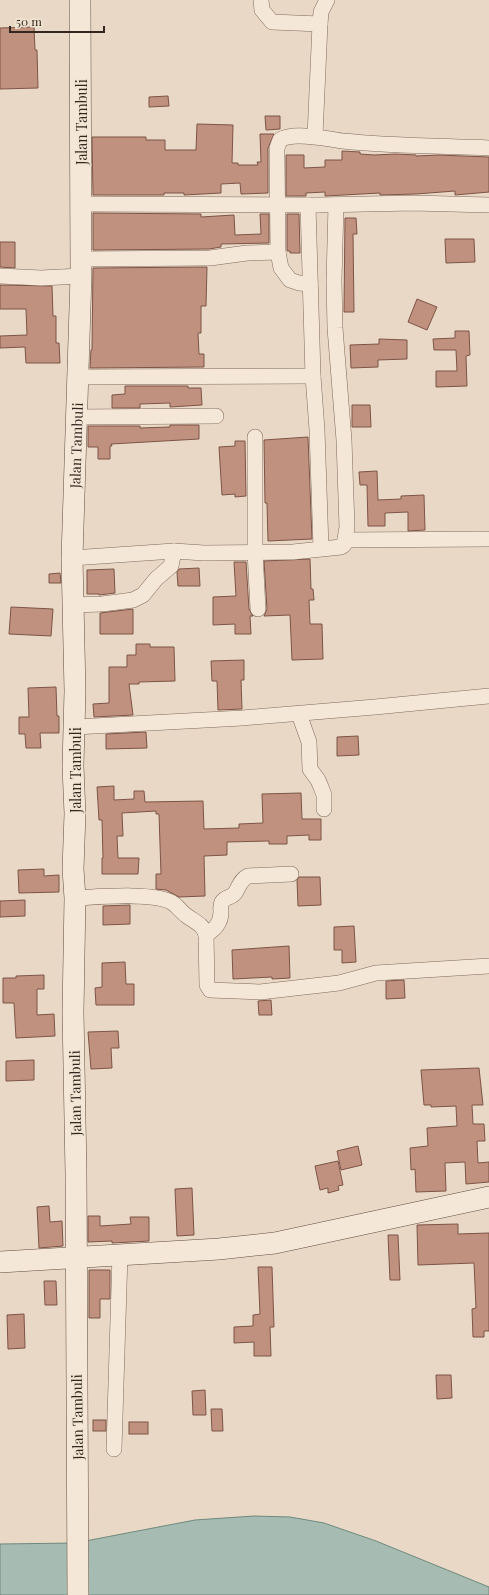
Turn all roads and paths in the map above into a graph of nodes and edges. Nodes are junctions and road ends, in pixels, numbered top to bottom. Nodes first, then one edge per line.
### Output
1 (80, 0) edge
2 (261, 0) edge
3 (327, 0) edge
4 (320, 24) junction
5 (315, 136) junction
6 (489, 148) edge
7 (81, 204) junction
8 (277, 204) junction
9 (336, 204) junction
10 (308, 205) junction
11 (489, 205) edge
12 (278, 252) junction
13 (81, 268) junction
14 (0, 276) edge
15 (310, 284) junction
16 (312, 376) junction
17 (77, 377) junction
18 (216, 416) dead end
19 (76, 417) junction
20 (255, 437) dead end
21 (487, 539) dead end
22 (345, 540) junction
23 (321, 548) junction
24 (174, 551) junction
25 (255, 552) junction
26 (72, 558) junction
27 (73, 605) junction
28 (258, 609) dead end
29 (489, 696) edge
30 (299, 714) junction
31 (75, 727) junction
32 (324, 809) dead end
33 (291, 874) dead end
34 (75, 898) junction
35 (206, 934) junction
36 (489, 966) edge
37 (489, 1197) edge
38 (120, 1254) junction
39 (77, 1258) junction
40 (0, 1262) edge
41 (114, 1449) dead end
42 (78, 1595) edge

1 - 7 street, Jalan Tambuli
2 - 4 street
3 - 4 street
4 - 5 street
5 - 6 street
5 - 8 street
7 - 8 street
7 - 13 street, Jalan Tambuli
8 - 10 street
8 - 12 street
9 - 10 street
9 - 11 street
9 - 22 street
10 - 15 street
12 - 13 street
12 - 15 street
13 - 14 street
13 - 17 street, Jalan Tambuli
15 - 16 street
16 - 17 street
16 - 23 street
17 - 19 street, Jalan Tambuli
18 - 19 street
19 - 26 street, Jalan Tambuli
20 - 25 street
21 - 22 street
22 - 23 street
23 - 25 street
24 - 25 street
24 - 26 street
24 - 27 street
25 - 28 street
26 - 27 street, Jalan Tambuli
27 - 31 street, Jalan Tambuli
29 - 30 street
30 - 31 street
30 - 32 street
31 - 34 street, Jalan Tambuli
33 - 35 street
34 - 35 street
34 - 39 street, Jalan Tambuli
35 - 36 street
37 - 38 street
38 - 39 street
38 - 41 street
39 - 40 street
39 - 42 street, Jalan Tambuli

